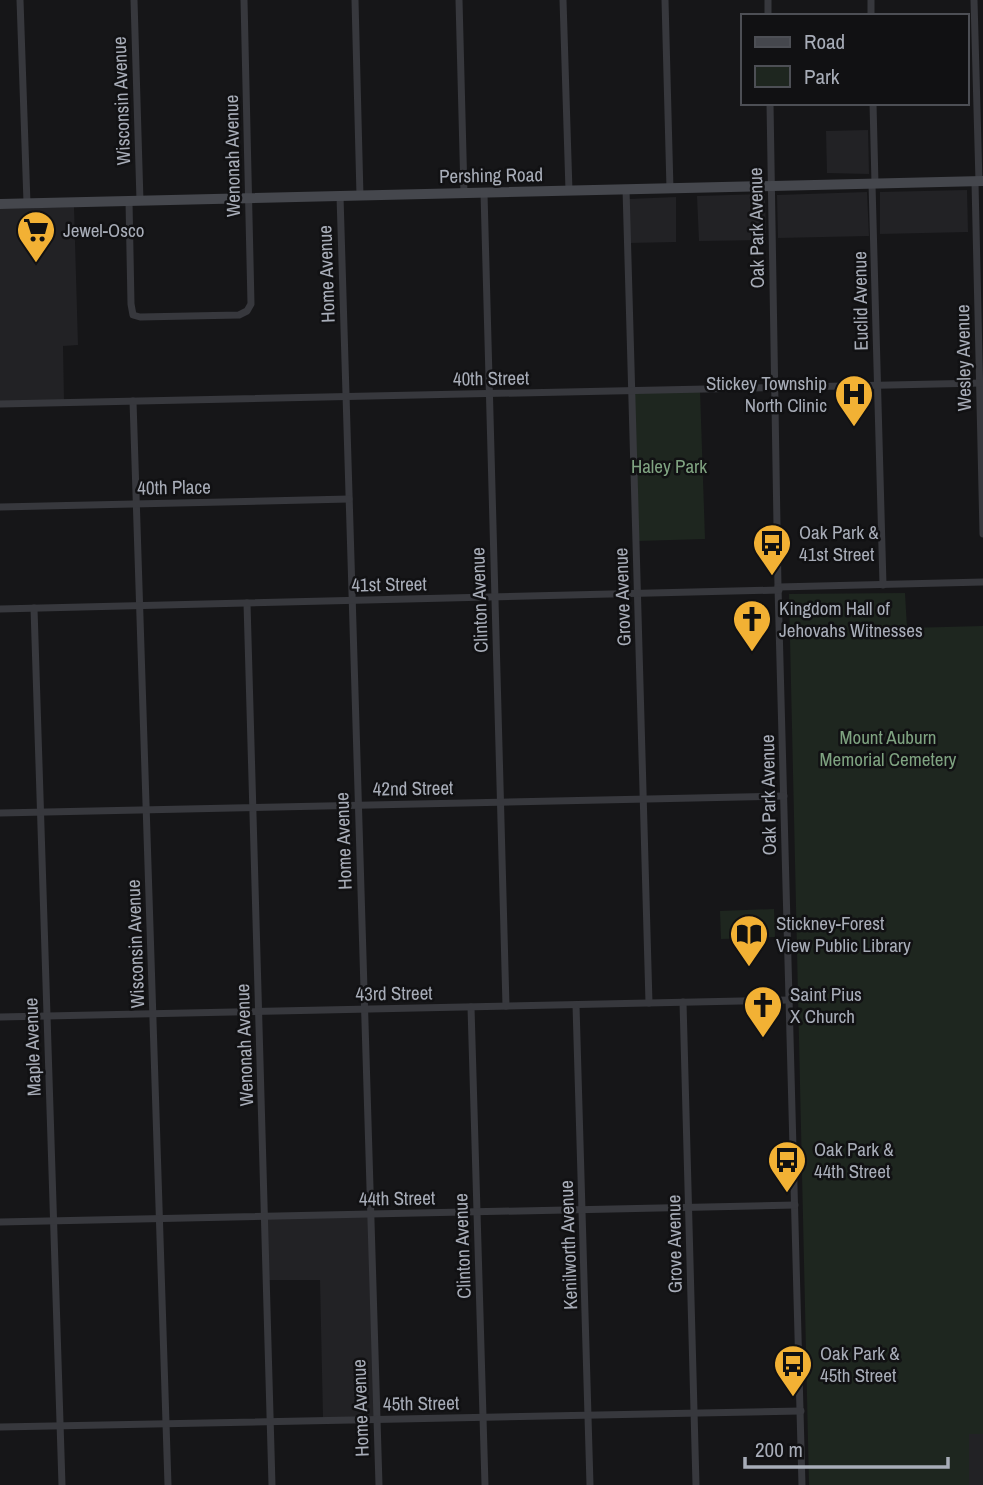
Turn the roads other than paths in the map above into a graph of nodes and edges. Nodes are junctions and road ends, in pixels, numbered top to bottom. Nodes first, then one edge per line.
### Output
1 (20, 0) edge
2 (134, 0) edge
3 (244, 0) edge
4 (355, 0) edge
5 (459, 0) edge
6 (563, 0) edge
7 (665, 0) edge
8 (974, 0) edge
9 (770, 105) edge
10 (873, 105) edge
11 (979, 182) edge
12 (874, 184) junction
13 (771, 186) junction
14 (670, 188) junction
15 (626, 190) junction
16 (569, 191) junction
17 (464, 193) junction
18 (484, 193) junction
19 (360, 195) junction
20 (340, 196) junction
21 (249, 198) junction
22 (135, 201) junction
23 (27, 203) junction
24 (0, 204) edge
25 (133, 315) joint
26 (981, 383) edge
27 (877, 385) junction
28 (774, 387) junction
29 (632, 390) junction
30 (489, 394) junction
31 (346, 397) junction
32 (134, 401) junction
33 (0, 404) edge
34 (349, 499) junction
35 (136, 503) junction
36 (0, 507) edge
37 (983, 534) edge
38 (983, 582) edge
39 (883, 585) junction
40 (778, 588) junction
41 (637, 593) junction
42 (495, 597) junction
43 (352, 600) junction
44 (247, 603) junction
45 (140, 606) junction
46 (34, 608) junction
47 (0, 609) edge
48 (784, 796) junction
49 (643, 799) junction
50 (500, 802) junction
51 (358, 805) junction
52 (253, 808) junction
53 (146, 810) junction
54 (0, 813) edge
55 (40, 813) junction
56 (789, 1000) junction
57 (649, 1003) junction
58 (683, 1003) junction
59 (576, 1005) junction
60 (506, 1006) junction
61 (471, 1007) junction
62 (364, 1009) junction
63 (259, 1012) junction
64 (153, 1014) junction
65 (47, 1016) junction
66 (0, 1017) edge
67 (795, 1205) junction
68 (689, 1208) junction
69 (582, 1210) junction
70 (477, 1212) junction
71 (370, 1214) junction
72 (265, 1217) junction
73 (159, 1219) junction
74 (53, 1221) junction
75 (0, 1222) edge
76 (801, 1411) junction
77 (694, 1413) junction
78 (588, 1415) junction
79 (483, 1417) junction
80 (377, 1419) junction
81 (271, 1422) junction
82 (166, 1424) junction
83 (60, 1426) junction
84 (0, 1427) edge
85 (62, 1485) edge
86 (168, 1485) edge
87 (272, 1485) edge
88 (379, 1485) edge
89 (485, 1485) edge
90 (590, 1485) edge
91 (696, 1485) edge
92 (802, 1485) edge

1 - 23 street
2 - 22 street, Wisconsin Avenue
3 - 21 street, Wenonah Avenue
4 - 19 street
5 - 17 street
6 - 16 street
7 - 14 street
8 - 11 street, Wesley Avenue
9 - 13 street, Oak Park Avenue
10 - 12 street, Euclid Avenue
11 - 12 main road, Pershing Road
11 - 26 street, Wesley Avenue
12 - 13 main road, Pershing Road
12 - 27 street, Euclid Avenue
13 - 14 main road, Pershing Road
13 - 28 street, Oak Park Avenue
14 - 15 main road, Pershing Road
15 - 16 main road, Pershing Road
15 - 29 street, Grove Avenue
16 - 18 main road, Pershing Road
17 - 18 main road, Pershing Road
17 - 19 main road, Pershing Road
18 - 30 street, Clinton Avenue
19 - 20 main road, Pershing Road
20 - 21 main road, Pershing Road
20 - 31 street, Home Avenue
21 - 22 main road, Pershing Road
21 - 25 street, Wenonah Avenue
22 - 23 main road, Pershing Road
22 - 25 street, Wisconsin Avenue
23 - 24 main road, Pershing Road
26 - 27 street, 40th Street
26 - 37 street, Wesley Avenue
27 - 28 street, 40th Street
27 - 39 street, Euclid Avenue
28 - 29 street, 40th Street
28 - 40 street, Oak Park Avenue
29 - 30 street, 40th Street
29 - 41 street, Grove Avenue
30 - 31 street, 40th Street
30 - 42 street, Clinton Avenue
31 - 32 street, 40th Street
31 - 34 street, Home Avenue
32 - 33 street, 40th Street
32 - 35 street, Wisconsin Avenue
34 - 35 street, 40th Place
34 - 43 street, Home Avenue
35 - 36 street, 40th Place
35 - 45 street, Wisconsin Avenue
38 - 39 street, 41st Street
39 - 40 street, 41st Street
40 - 41 street, 41st Street
40 - 48 street, Oak Park Avenue
41 - 42 street, 41st Street
41 - 49 street, Grove Avenue
42 - 43 street, 41st Street
42 - 50 street, Clinton Avenue
43 - 44 street, 41st Street
43 - 51 street, Home Avenue
44 - 45 street, 41st Street
44 - 52 street, Wenonah Avenue
45 - 46 street, 41st Street
45 - 53 street, Wisconsin Avenue
46 - 47 street, 41st Street
46 - 55 street, Maple Avenue
48 - 49 street, 42nd Street
48 - 56 street, Oak Park Avenue
49 - 50 street, 42nd Street
49 - 57 street, Grove Avenue
50 - 51 street, 42nd Street
50 - 60 street, Clinton Avenue
51 - 52 street, 42nd Street
51 - 62 street, Home Avenue
52 - 53 street, 42nd Street
52 - 63 street, Wenonah Avenue
53 - 55 street, 42nd Street
53 - 64 street, Wisconsin Avenue
54 - 55 street, 42nd Street
55 - 65 street, Maple Avenue
56 - 58 street, 43rd Street
56 - 67 street, Oak Park Avenue
57 - 58 street, 43rd Street
57 - 59 street, 43rd Street
58 - 68 street, Grove Avenue
59 - 60 street, 43rd Street
59 - 69 street, Kenilworth Avenue
60 - 61 street, 43rd Street
61 - 62 street, 43rd Street
61 - 70 street, Clinton Avenue
62 - 63 street, 43rd Street
62 - 71 street, Home Avenue
63 - 64 street, 43rd Street
63 - 72 street, Wenonah Avenue
64 - 65 street, 43rd Street
64 - 73 street, Wisconsin Avenue
65 - 66 street, 43rd Street
65 - 74 street, Maple Avenue
67 - 68 street, 44th Street
67 - 76 street, Oak Park Avenue
68 - 69 street, 44th Street
68 - 77 street, Grove Avenue
69 - 70 street, 44th Street
69 - 78 street, Kenilworth Avenue
70 - 71 street, 44th Street
70 - 79 street, Clinton Avenue
71 - 72 street, 44th Street
71 - 80 street, Home Avenue
72 - 73 street, 44th Street
72 - 81 street, Wenonah Avenue
73 - 74 street, 44th Street
73 - 82 street, Wisconsin Avenue
74 - 75 street, 44th Street
74 - 83 street, Maple Avenue
76 - 77 street, 45th Street
76 - 92 street, Oak Park Avenue
77 - 78 street, 45th Street
77 - 91 street, Grove Avenue
78 - 79 street, 45th Street
78 - 90 street, Kenilworth Avenue
79 - 80 street, 45th Street
79 - 89 street, Clinton Avenue
80 - 81 street, 45th Street
80 - 88 street, Home Avenue
81 - 82 street, 45th Street
81 - 87 street, Wenonah Avenue
82 - 83 street, 45th Street
82 - 86 street, Wisconsin Avenue
83 - 84 street, 45th Street
83 - 85 street, Maple Avenue

